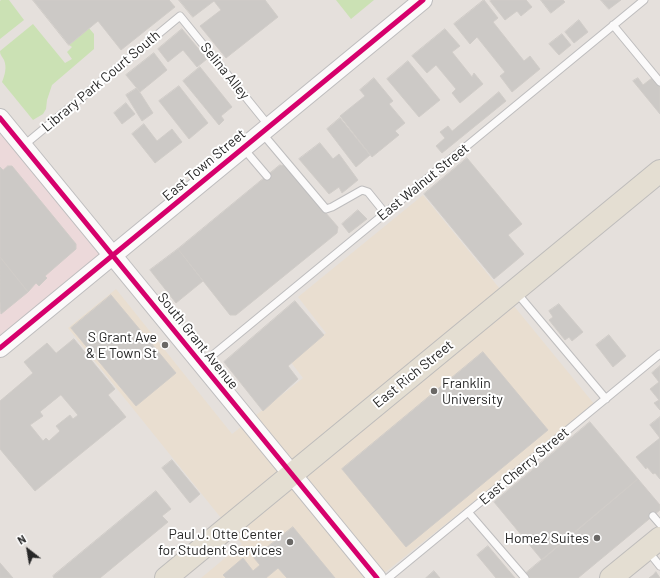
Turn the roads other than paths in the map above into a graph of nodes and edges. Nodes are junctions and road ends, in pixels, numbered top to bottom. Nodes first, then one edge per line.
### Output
1 (423, 0) edge
2 (644, 0) edge
3 (180, 16) joint
4 (613, 26) junction
5 (660, 82) edge
6 (0, 118) edge
7 (266, 129) junction
8 (23, 146) junction
9 (243, 148) junction
10 (660, 171) edge
11 (267, 176) dead end
12 (385, 213) junction
13 (113, 256) junction
14 (515, 290) junction
15 (0, 348) edge
16 (660, 354) edge
17 (202, 364) junction
18 (606, 399) junction
19 (574, 425) junction
20 (579, 431) dead end
21 (292, 474) junction
22 (468, 512) junction
23 (653, 516) dead end
24 (660, 524) edge
25 (653, 543) edge
26 (660, 566) edge
27 (166, 578) edge
28 (377, 578) edge
29 (388, 578) edge
30 (525, 578) edge
31 (611, 578) edge

1 - 7 street, East Town Street
2 - 4 lane, East Walnut Street
3 - 7 lane, Selina Alley
3 - 8 lane, Library Park Court South
4 - 5 lane
4 - 12 lane, East Walnut Street
6 - 8 street, South Grant Avenue
7 - 9 street, East Town Street
7 - 12 lane, Selina Alley
8 - 13 street, South Grant Avenue
9 - 11 lane
9 - 13 street, East Town Street
10 - 14 main road, East Rich Street
12 - 17 lane, East Walnut Street
13 - 15 street, East Town Street
13 - 17 street, South Grant Avenue
14 - 18 lane
14 - 21 main road, East Rich Street
16 - 18 lane, East Cherry Street
17 - 21 street, South Grant Avenue
18 - 19 lane, East Cherry Street
19 - 20 lane
19 - 22 lane, East Cherry Street
21 - 27 main road, East Rich Street
21 - 28 street, South Grant Avenue
22 - 29 lane, East Cherry Street
22 - 30 lane
23 - 24 lane
25 - 26 lane
25 - 31 main road

